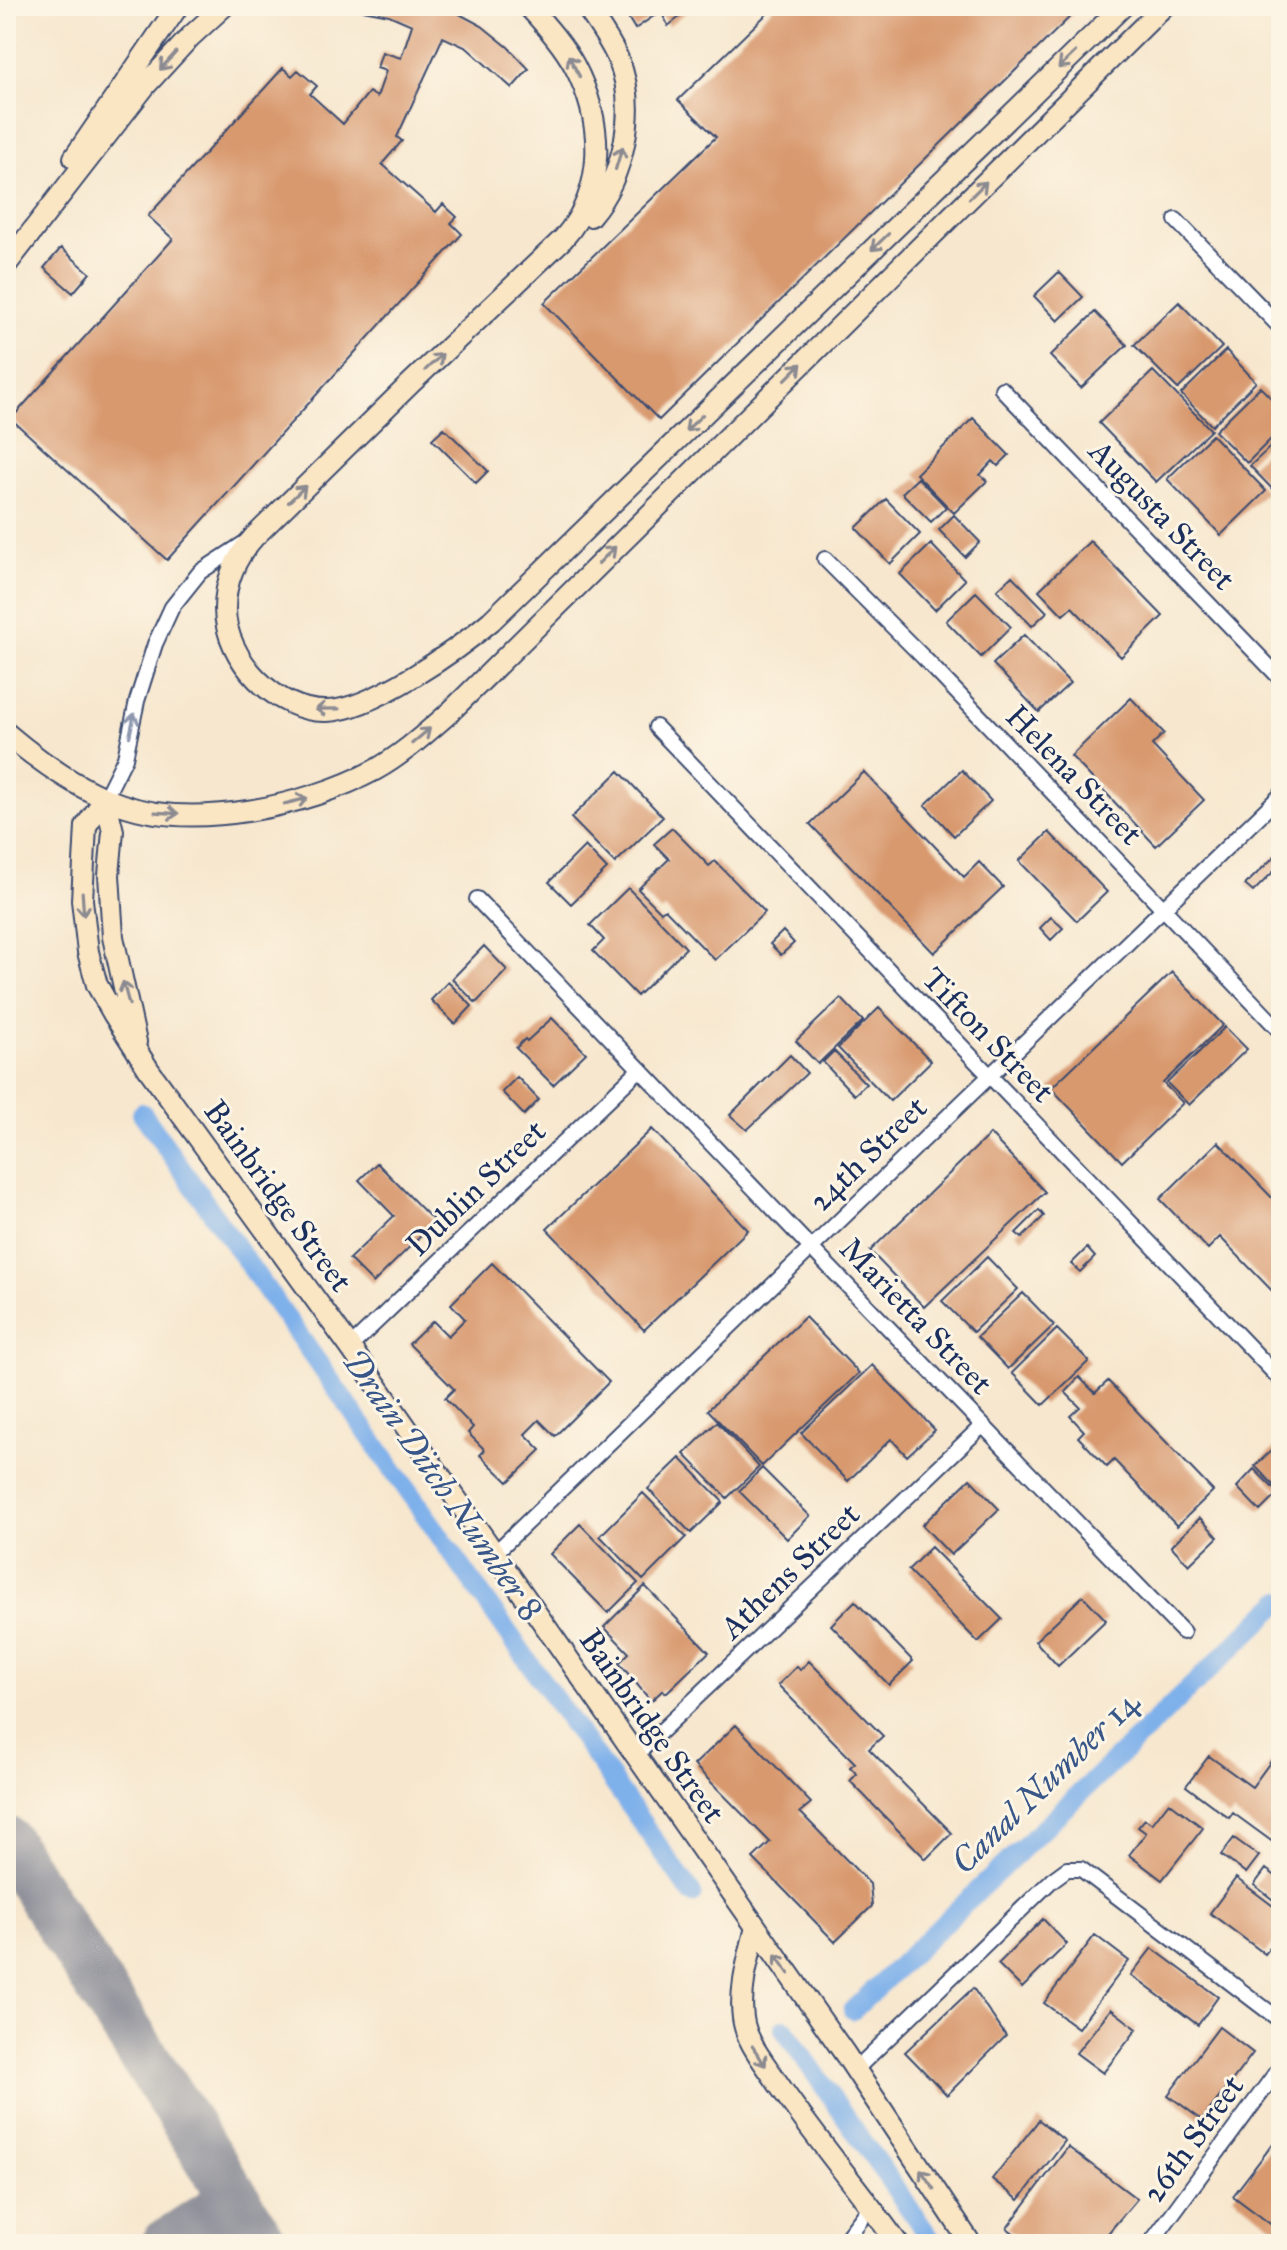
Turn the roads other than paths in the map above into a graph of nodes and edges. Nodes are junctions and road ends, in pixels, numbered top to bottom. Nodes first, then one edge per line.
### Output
1 (178, 6) edge
2 (224, 6) edge
3 (528, 6) edge
4 (586, 6) edge
5 (1123, 6) edge
6 (1164, 6) edge
7 (1176, 220) dead end
8 (6, 257) edge
9 (6, 265) edge
10 (520, 281) junction
11 (1281, 328) edge
12 (1002, 389) dead end
13 (254, 537) junction
14 (825, 559) dead end
15 (1281, 679) edge
16 (656, 727) dead end
17 (6, 733) edge
18 (1281, 795) edge
19 (105, 798) junction
20 (477, 899) dead end
21 (1163, 909) junction
22 (1281, 1032) edge
23 (138, 1050) junction
24 (640, 1069) junction
25 (989, 1077) junction
26 (811, 1248) junction
27 (350, 1347) junction
28 (1281, 1380) edge
29 (982, 1426) junction
30 (495, 1553) junction
31 (1183, 1632) dead end
32 (635, 1756) junction
33 (756, 1927) junction
34 (1281, 2021) edge
35 (1281, 2066) edge
36 (855, 2070) junction
37 (871, 2206) junction
38 (842, 2244) edge
39 (898, 2244) edge
40 (971, 2244) edge
41 (1150, 2244) edge

1 - 8 main road
2 -> 9 main road
10 -> 3 main road
10 -> 4 main road
5 -> 13 main road
19 -> 6 main road
7 - 11 street
13 -> 10 main road
12 - 15 street, Augusta Street
19 -> 13 street
14 - 21 street, Helena Street
16 - 25 street, Tifton Street
17 - 19 main road
18 - 21 street, 24th Street
23 -> 19 main road, Bainbridge Street
19 -> 23 main road, Bainbridge Street
20 - 24 street, Marietta Street
21 - 22 street, Helena Street
21 - 25 street, 24th Street
23 - 27 main road, Bainbridge Street
24 - 26 street, Marietta Street
24 - 27 street, Dublin Street
25 - 26 street, 24th Street
25 - 28 street, Tifton Street
26 - 29 street, Marietta Street
26 - 30 street, 24th Street
27 - 30 main road, Bainbridge Street
29 - 31 street, Marietta Street
29 - 32 street, Athens Street
30 - 32 main road, Bainbridge Street
32 - 33 main road, Bainbridge Street
36 -> 33 main road, Bainbridge Street
33 -> 37 main road
34 - 36 street
35 - 41 street, 26th Street
40 -> 36 main road, Bainbridge Street
37 - 38 street
37 - 39 main road

